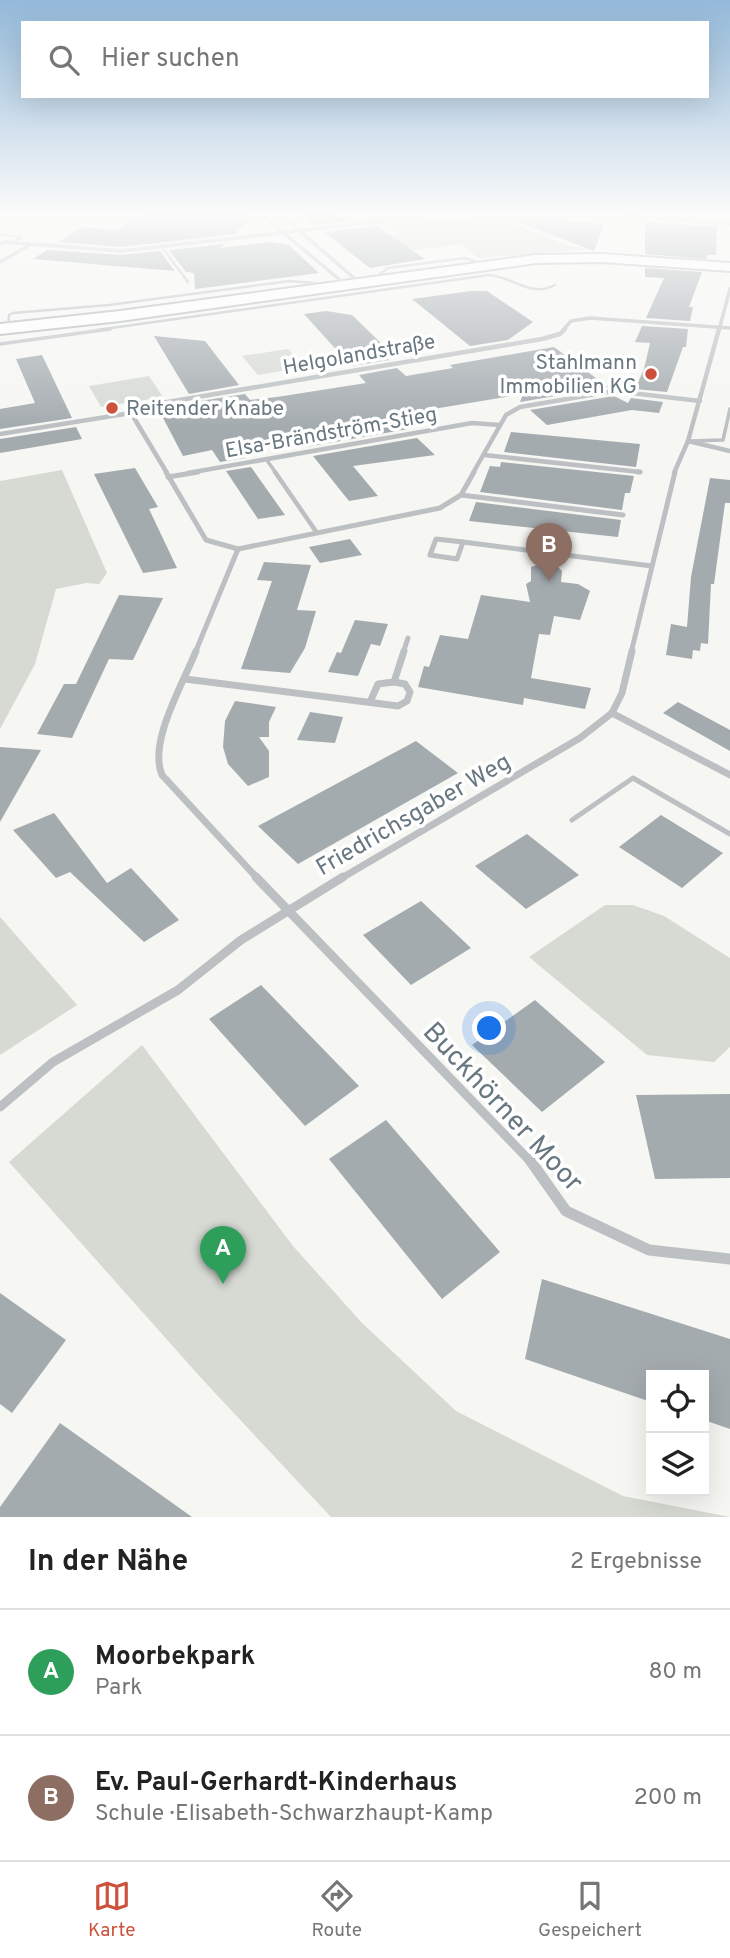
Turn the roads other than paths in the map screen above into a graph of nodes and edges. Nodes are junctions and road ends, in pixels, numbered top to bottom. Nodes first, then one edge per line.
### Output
1 (292, 286) edge
2 (349, 286) edge
3 (520, 286) edge
4 (554, 286) edge
5 (730, 289) edge
6 (4, 324) edge
7 (721, 327) junction
8 (62, 328) junction
9 (730, 328) edge
10 (0, 344) edge
11 (700, 401) junction
12 (730, 409) edge
13 (131, 413) junction
14 (500, 425) junction
15 (0, 434) edge
16 (688, 441) junction
17 (730, 451) edge
18 (484, 455) junction
19 (266, 459) junction
20 (640, 472) dead end
21 (168, 477) junction
22 (461, 495) junction
23 (623, 514) dead end
24 (317, 533) junction
25 (463, 542) junction
26 (238, 549) junction
27 (652, 566) junction
28 (408, 638) dead end
29 (185, 680) junction
30 (394, 681) junction
31 (370, 702) junction
32 (612, 713) junction
33 (730, 775) edge
34 (572, 820) dead end
35 (730, 834) edge
36 (287, 910) junction
37 (0, 1107) edge
38 (730, 1259) edge

1 - 6 main road
2 - 8 main road
3 - 4 lane
5 - 7 street
6 - 8 main road
7 - 9 street, Helgolandstraße
7 - 11 street
7 - 13 street, Helgolandstraße
8 - 10 lane
11 - 14 street
11 - 16 street
12 - 16 lane
13 - 15 street, Helgolandstraße
13 - 21 street
14 - 18 street
14 - 19 street, Elsa-Brändström-Stieg
16 - 17 street
16 - 27 street
18 - 20 street
18 - 22 street
19 - 21 street, Elsa-Brändström-Stieg
19 - 24 lane
21 - 26 street
22 - 23 street
22 - 24 street
24 - 26 street
25 - 25 street
25 - 27 street
26 - 29 street, Buckhörner Moor
27 - 32 street
28 - 30 street
29 - 31 street
29 - 36 street, Buckhörner Moor
30 - 31 street
30 - 31 street
32 - 33 street
32 - 36 street, Friedrichsgaber Weg
34 - 35 lane
36 - 37 street, Friedrichsgaber Weg
36 - 38 street, Buckhörner Moor

